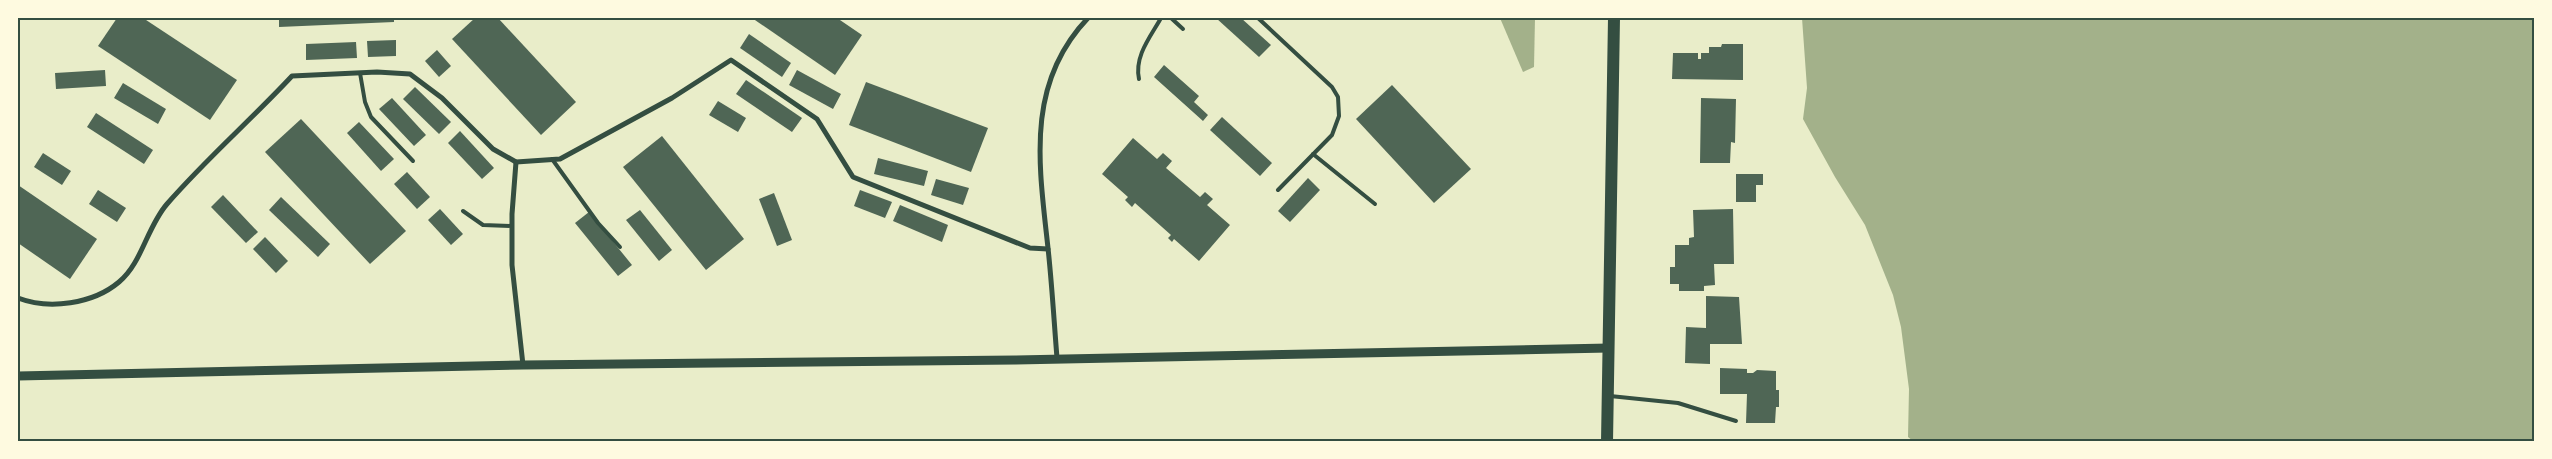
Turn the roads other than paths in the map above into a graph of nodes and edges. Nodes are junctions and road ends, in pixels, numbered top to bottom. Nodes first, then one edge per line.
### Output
1 (1088, 18) edge
2 (1161, 18) edge
3 (1171, 18) edge
4 (1258, 18) edge
5 (1614, 18) edge
6 (1183, 29) dead end
7 (360, 73) junction
8 (1139, 78) dead end
9 (1313, 154) junction
10 (552, 160) junction
11 (412, 161) dead end
12 (516, 162) junction
13 (1278, 190) dead end
14 (1376, 204) dead end
15 (463, 212) dead end
16 (512, 226) junction
17 (620, 247) dead end
18 (1048, 249) junction
19 (18, 298) edge
20 (1609, 348) junction
21 (1057, 358) junction
22 (523, 365) junction
23 (18, 376) edge
24 (1608, 396) junction
25 (1736, 421) dead end
26 (1607, 442) edge

1 - 18 street
2 - 8 lane
3 - 6 lane
4 - 9 lane
5 - 20 main road
7 - 11 lane
7 - 12 street
7 - 19 street
9 - 13 lane
9 - 14 lane
10 - 12 street
10 - 17 lane
10 - 18 street
12 - 16 street
15 - 16 lane
16 - 22 street
18 - 21 street
20 - 21 street
20 - 24 main road
21 - 22 street
22 - 23 street
24 - 25 lane
24 - 26 main road

